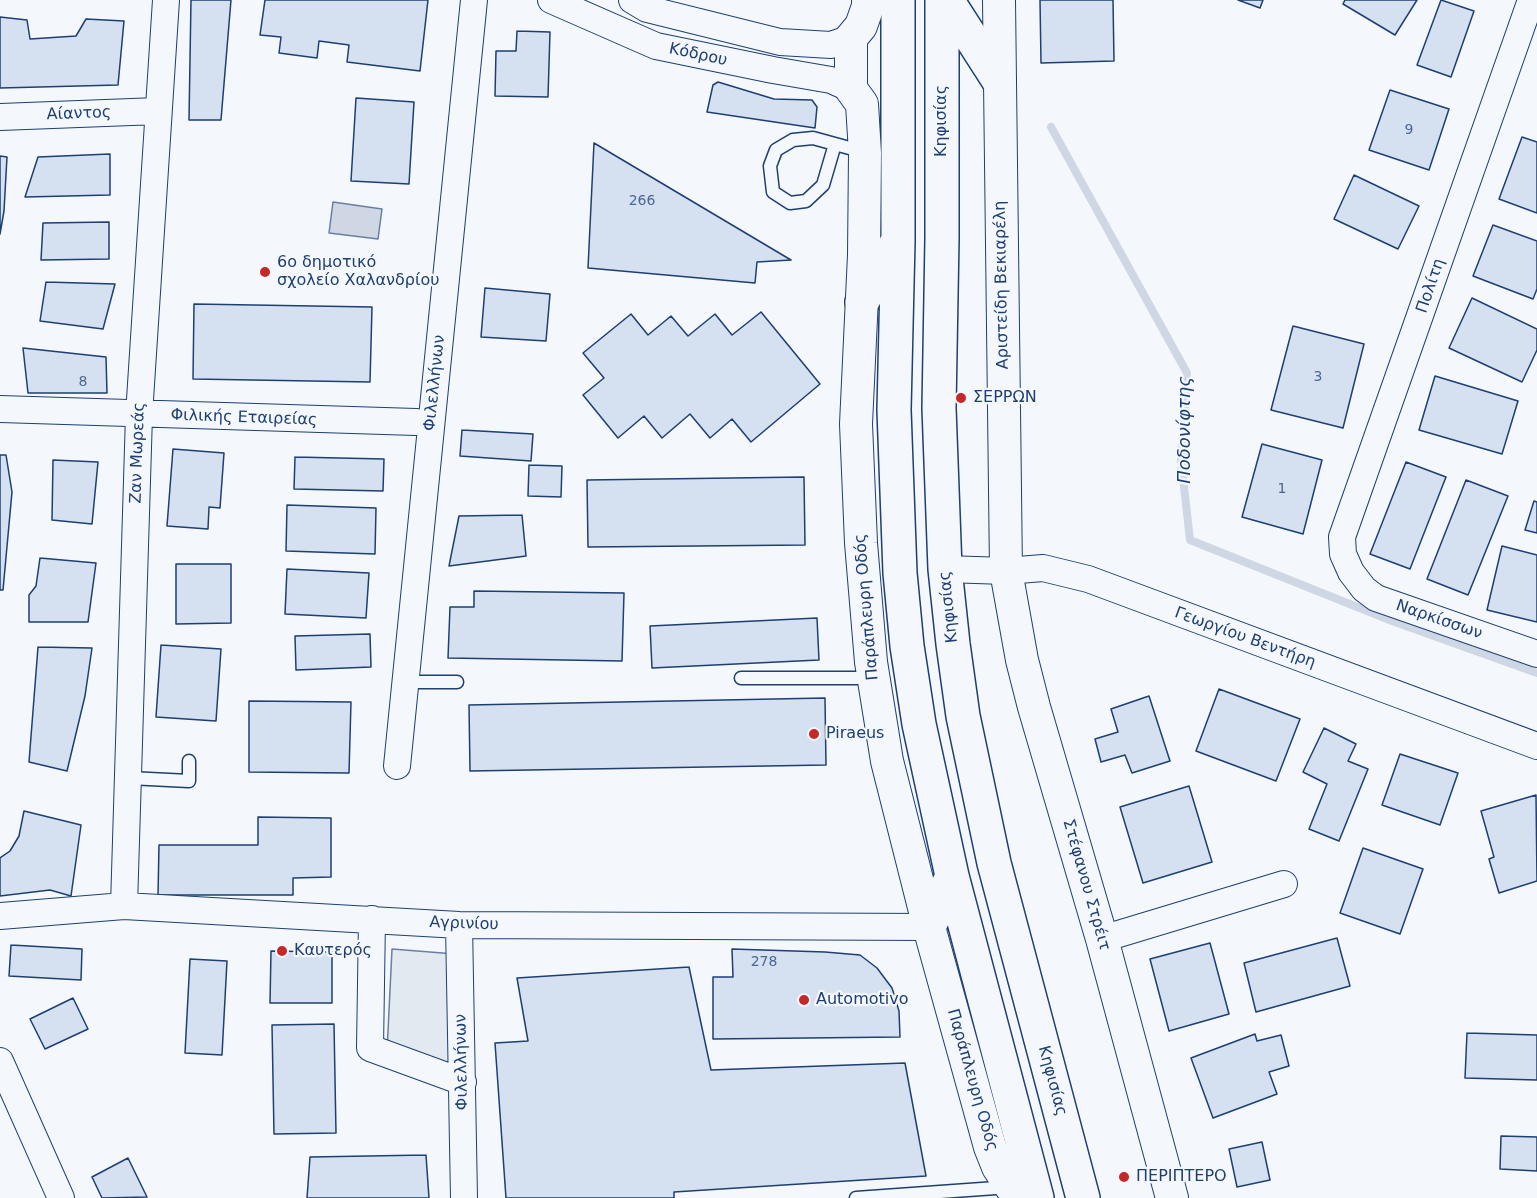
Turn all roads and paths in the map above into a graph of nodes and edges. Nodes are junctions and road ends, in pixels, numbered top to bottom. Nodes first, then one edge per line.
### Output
1 (166, 0) edge
2 (474, 0) edge
3 (551, 0) edge
4 (632, 0) edge
5 (868, 0) edge
6 (898, 0) edge
7 (945, 0) edge
8 (999, 0) edge
9 (1532, 0) edge
10 (851, 38) junction
11 (999, 81) junction
12 (851, 89) junction
13 (158, 111) junction
14 (0, 117) edge
15 (835, 144) junction
16 (866, 153) junction
17 (898, 241) junction
18 (862, 302) junction
19 (0, 409) edge
20 (139, 415) junction
21 (416, 422) dead end
22 (945, 570) junction
23 (1006, 571) junction
24 (1351, 572) joint
25 (1537, 654) edge
26 (741, 678) dead end
27 (873, 678) junction
28 (405, 682) junction
29 (457, 682) dead end
30 (1537, 746) edge
31 (189, 761) dead end
32 (396, 766) dead end
33 (129, 778) junction
34 (952, 876) junction
35 (1284, 884) dead end
36 (124, 906) junction
37 (0, 916) edge
38 (372, 920) junction
39 (459, 926) junction
40 (929, 927) junction
41 (1102, 939) junction
42 (0, 1061) edge
43 (463, 1082) junction
44 (1023, 1194) edge
45 (61, 1198) edge
46 (464, 1198) edge
47 (856, 1198) edge
48 (1083, 1198) edge
49 (1172, 1198) edge

1 - 13 street, Ζαν Μωρεάς
2 - 28 street, Φιλελλήνων
3 - 12 street, Κόδρου
4 - 10 street, Κόδρου
5 - 10 street, Παράπλευρη Οδός
6 - 17 main road
7 - 11 main road
7 - 22 main road, Κηφισίας
8 - 11 street, Αριστείδη Βεκιαρέλη
9 - 24 street, Πολίτη
10 - 12 street, Παράπλευρη Οδός
11 - 23 street, Αριστείδη Βεκιαρέλη
12 - 16 street, Παράπλευρη Οδός
13 - 14 street, Αίαντος
13 - 20 street, Ζαν Μωρεάς
15 - 15 lane
15 - 16 lane
16 - 18 street, Παράπλευρη Οδός
17 - 18 main road
17 - 34 main road
18 - 27 street, Παράπλευρη Οδός
19 - 20 street, Φιλικής Εταιρείας
20 - 21 street, Φιλικής Εταιρείας
20 - 33 street, Ζαν Μωρεάς
22 - 23 street, Γεωργίου Βεντήρη
22 - 48 main road, Κηφισίας
23 - 30 street, Γεωργίου Βεντήρη
23 - 41 street, Στέφανου Στρέιτ
24 - 25 street, Ναρκίσσων
26 - 27 lane
27 - 40 street, Παράπλευρη Οδός
28 - 29 lane
28 - 32 street, Φιλελλήνων
31 - 33 lane
33 - 36 street, Ζαν Μωρεάς
34 - 40 main road
34 - 44 main road
35 - 41 street
36 - 37 street, Αγρινίου
36 - 38 street, Αγρινίου
38 - 39 street, Αγρινίου
38 - 43 street
39 - 40 street, Αγρινίου
39 - 43 street, Φιλελλήνων
40 - 44 street, Παράπλευρη Οδός
41 - 49 street, Στέφανου Στρέιτ
42 - 45 street
43 - 46 street, Φιλελλήνων
44 - 47 lane

